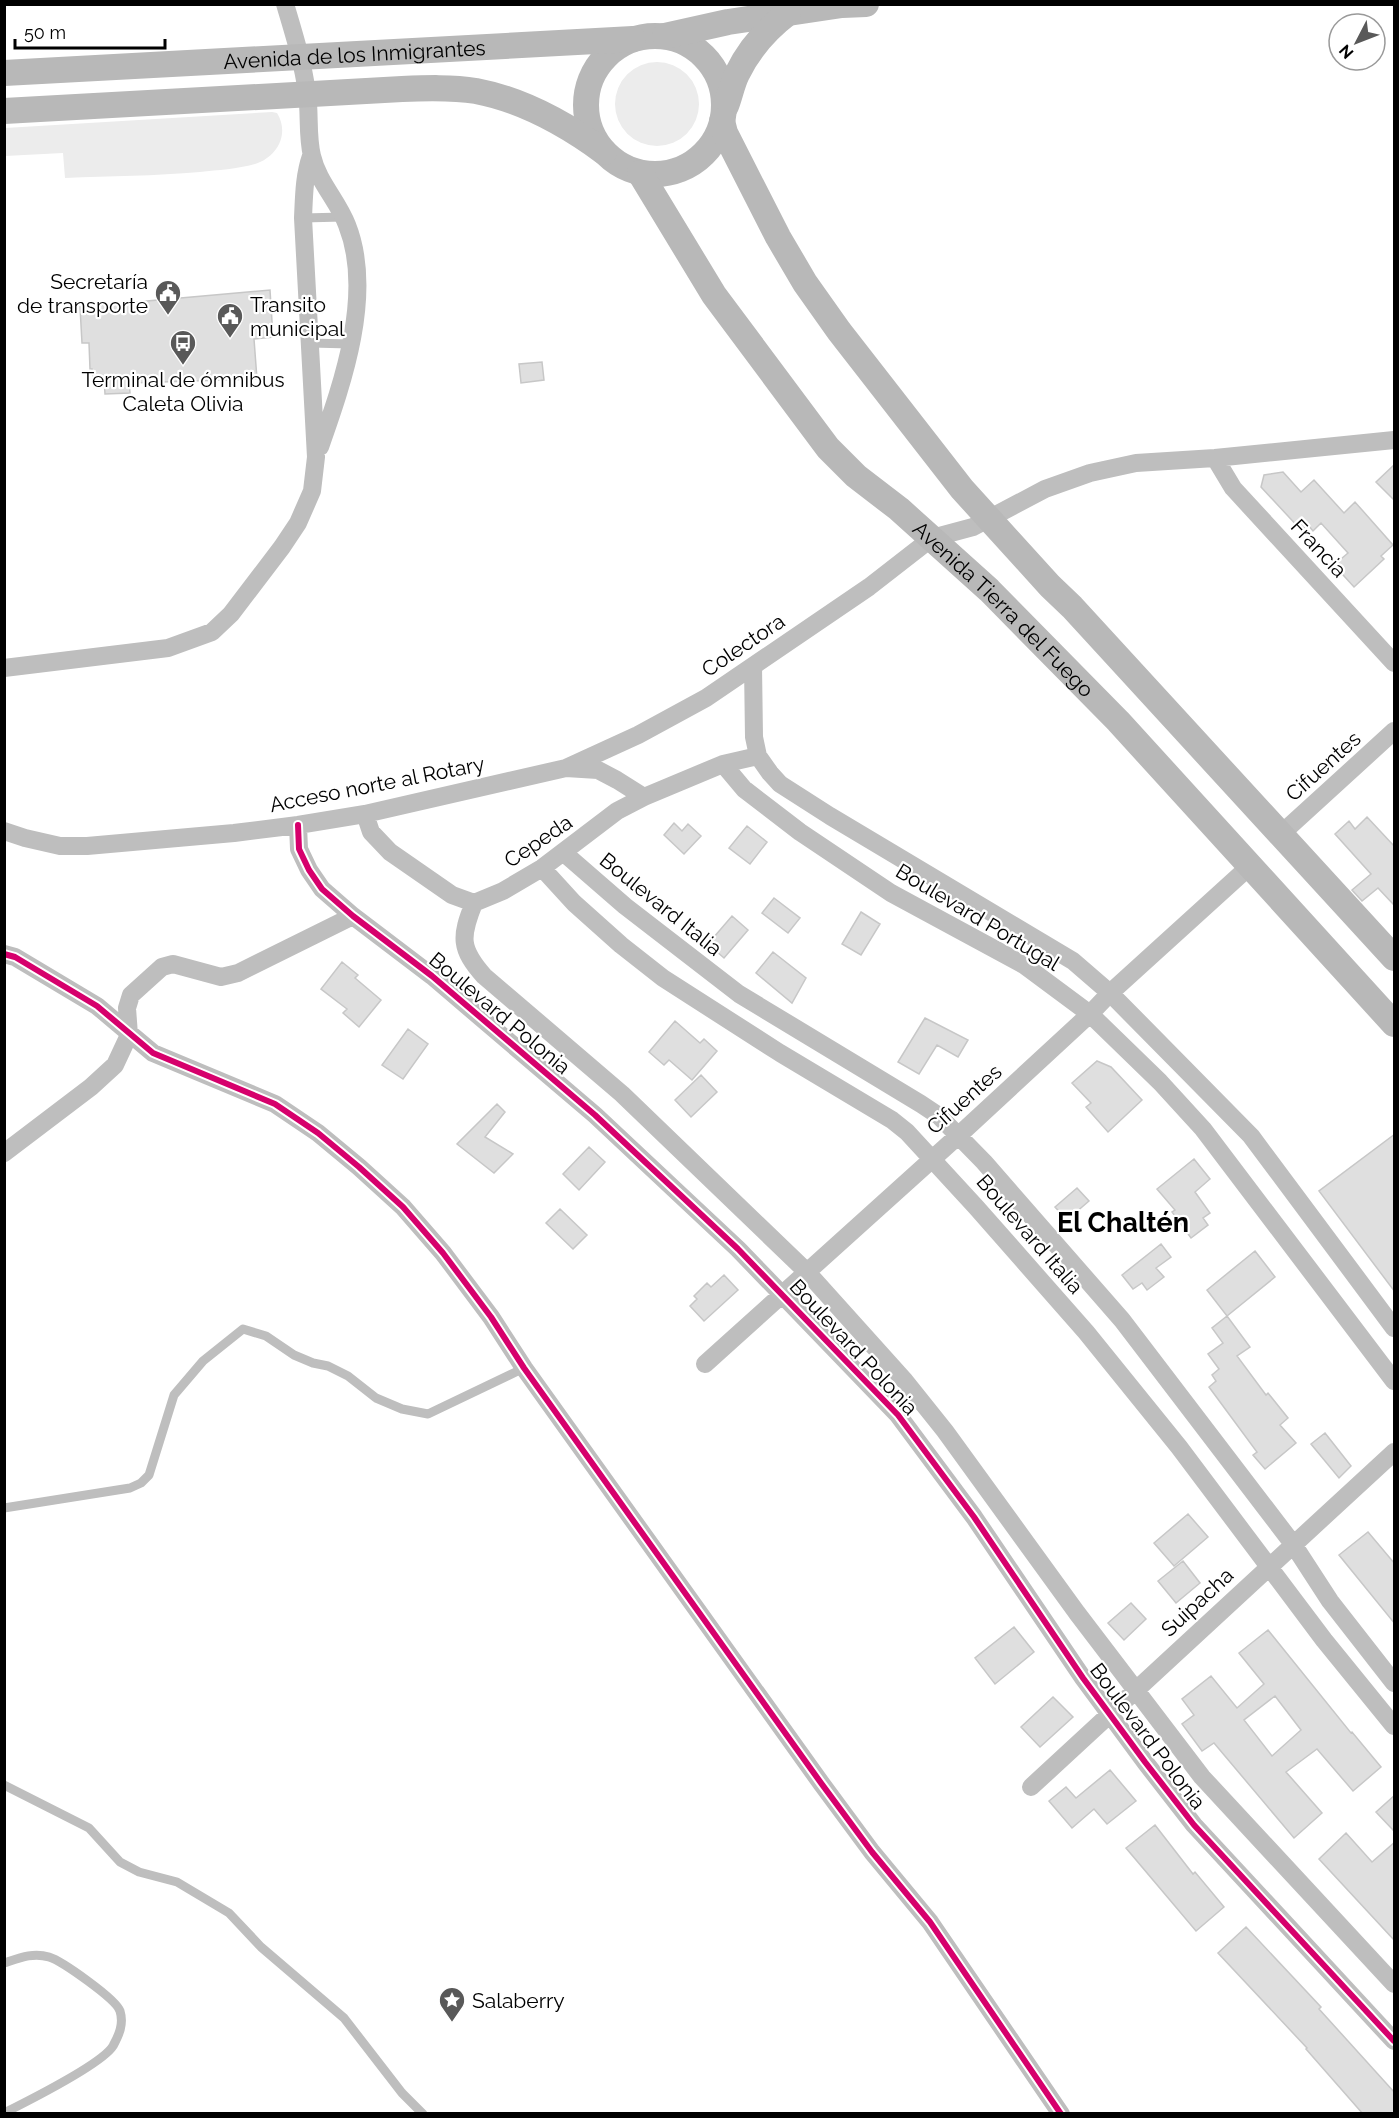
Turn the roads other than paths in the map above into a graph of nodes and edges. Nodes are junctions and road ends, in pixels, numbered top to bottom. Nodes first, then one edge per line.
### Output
1 (285, 4) edge
2 (866, 4) edge
3 (788, 13) junction
4 (664, 36) junction
5 (633, 39) junction
6 (300, 56) junction
7 (4, 73) edge
8 (308, 93) junction
9 (4, 111) edge
10 (723, 116) junction
11 (604, 152) junction
12 (311, 156) junction
13 (640, 173) junction
14 (343, 217) junction
15 (303, 218) junction
16 (311, 343) junction
17 (350, 344) junction
18 (1395, 440) edge
19 (316, 457) junction
20 (1215, 458) junction
21 (991, 519) junction
22 (932, 538) junction
23 (1395, 663) edge
24 (753, 666) junction
25 (4, 668) edge
26 (1395, 731) edge
27 (758, 756) junction
28 (723, 764) junction
29 (566, 768) junction
30 (644, 797) junction
31 (365, 814) junction
32 (298, 825) junction
33 (4, 831) edge
34 (1281, 834) junction
35 (564, 853) junction
36 (1251, 865) junction
37 (543, 868) junction
38 (474, 903) junction
39 (353, 916) junction
40 (4, 954) edge
41 (1395, 958) edge
42 (1110, 993) junction
43 (1090, 1014) junction
44 (1395, 1024) edge
45 (129, 1035) junction
46 (959, 1136) junction
47 (4, 1153) edge
48 (932, 1159) junction
49 (807, 1272) junction
50 (782, 1294) junction
51 (1395, 1328) edge
52 (705, 1364) dead end
53 (524, 1368) junction
54 (1395, 1381) edge
55 (1395, 1452) edge
56 (4, 1508) edge
57 (1293, 1544) junction
58 (1268, 1567) junction
59 (1395, 1683) edge
60 (1136, 1689) junction
61 (1109, 1714) junction
62 (1395, 1726) edge
63 (4, 1785) edge
64 (1031, 1787) dead end
65 (4, 1964) edge
66 (1395, 1984) edge
67 (1395, 2041) edge
68 (4, 2113) edge
69 (423, 2114) edge
70 (1061, 2114) edge

1 - 6 street
2 - 3 street
3 - 4 street
3 - 10 street
4 - 5 street
4 - 10 street
5 - 6 street, Avenida de los Inmigrantes
5 - 11 street
6 - 7 street, Avenida de los Inmigrantes
6 - 8 street
8 - 9 street, Avenida de los Inmigrantes
8 - 11 street, Avenida de los Inmigrantes
8 - 12 street
10 - 13 street
10 - 21 street
11 - 13 street
12 - 14 street
12 - 15 street
13 - 22 street, Avenida Tierra del Fuego
14 - 15 lane
14 - 17 street
15 - 16 street
16 - 17 lane
16 - 19 street
17 - 19 street
18 - 20 street
19 - 25 street
20 - 21 street
20 - 23 street, Francia
21 - 22 street
21 - 34 street
22 - 24 street, Colectora
22 - 36 street, Avenida Tierra del Fuego
24 - 27 street
24 - 29 street, Colectora
26 - 34 street, Cifuentes
27 - 28 street, Cepeda
27 - 42 street, Boulevard Portugal
28 - 30 street, Cepeda
28 - 43 street, Boulevard Portugal
29 - 30 street, Acceso norte al Rotary
29 - 31 street, Acceso norte al Rotary
30 - 35 street, Cepeda
31 - 32 street, Acceso norte al Rotary
31 - 38 street
32 - 33 street, Acceso norte al Rotary
32 - 39 street, Boulevard Polonia
34 - 41 street
35 - 37 street, Cepeda
35 - 46 street, Boulevard Italia
36 - 42 street, Cifuentes
36 - 44 street, Avenida Tierra del Fuego
37 - 38 street, Cepeda
37 - 48 street, Boulevard Italia
38 - 49 street, Boulevard Polonia
39 - 45 street
39 - 50 street, Boulevard Polonia
40 - 45 street
42 - 43 street, Cifuentes
42 - 51 street, Boulevard Portugal
43 - 46 street, Cifuentes
43 - 54 street, Boulevard Portugal
45 - 47 street
45 - 53 street
46 - 48 street, Cifuentes
46 - 57 street, Boulevard Italia
48 - 49 street, Cifuentes
48 - 58 street, Boulevard Italia
49 - 50 street, Cifuentes
49 - 60 street, Boulevard Polonia
50 - 52 street, Cifuentes
50 - 61 street, Boulevard Polonia
53 - 56 lane
53 - 70 street
55 - 57 street, Suipacha
57 - 58 street, Suipacha
57 - 59 street, Boulevard Italia
58 - 60 street, Suipacha
58 - 62 street, Boulevard Italia
60 - 61 street, Suipacha
60 - 66 street, Boulevard Polonia
61 - 64 street, Suipacha
61 - 67 street, Boulevard Polonia
63 - 69 lane
65 - 68 lane

